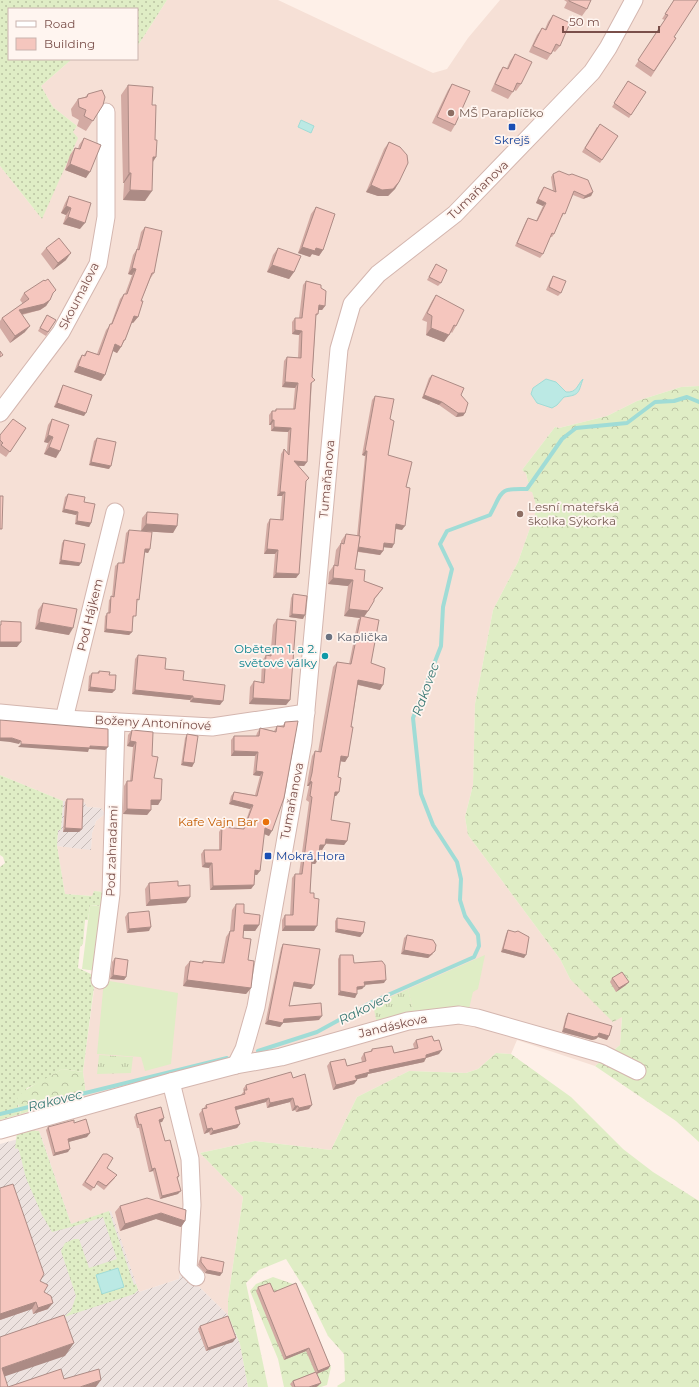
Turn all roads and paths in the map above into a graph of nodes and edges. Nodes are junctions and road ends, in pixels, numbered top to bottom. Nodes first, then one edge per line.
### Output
1 (634, 0) edge
2 (106, 112) dead end
3 (0, 414) edge
4 (115, 512) dead end
5 (0, 713) edge
6 (306, 713) junction
7 (64, 719) junction
8 (116, 722) junction
9 (100, 980) dead end
10 (236, 1065) junction
11 (637, 1071) dead end
12 (171, 1082) junction
13 (0, 1130) edge
14 (196, 1277) dead end

1 - 6 street, Tumaňanova
2 - 3 street, Skoumalova
4 - 7 street, Pod Hájkem
5 - 7 street, Boženy Antonínové
6 - 8 street, Boženy Antonínové
6 - 10 street, Tumaňanova
7 - 8 street, Boženy Antonínové
8 - 9 street, Pod zahradami
10 - 11 street, Jandáskova
10 - 12 street, Jandáskova
12 - 13 street, Jandáskova
12 - 14 street

